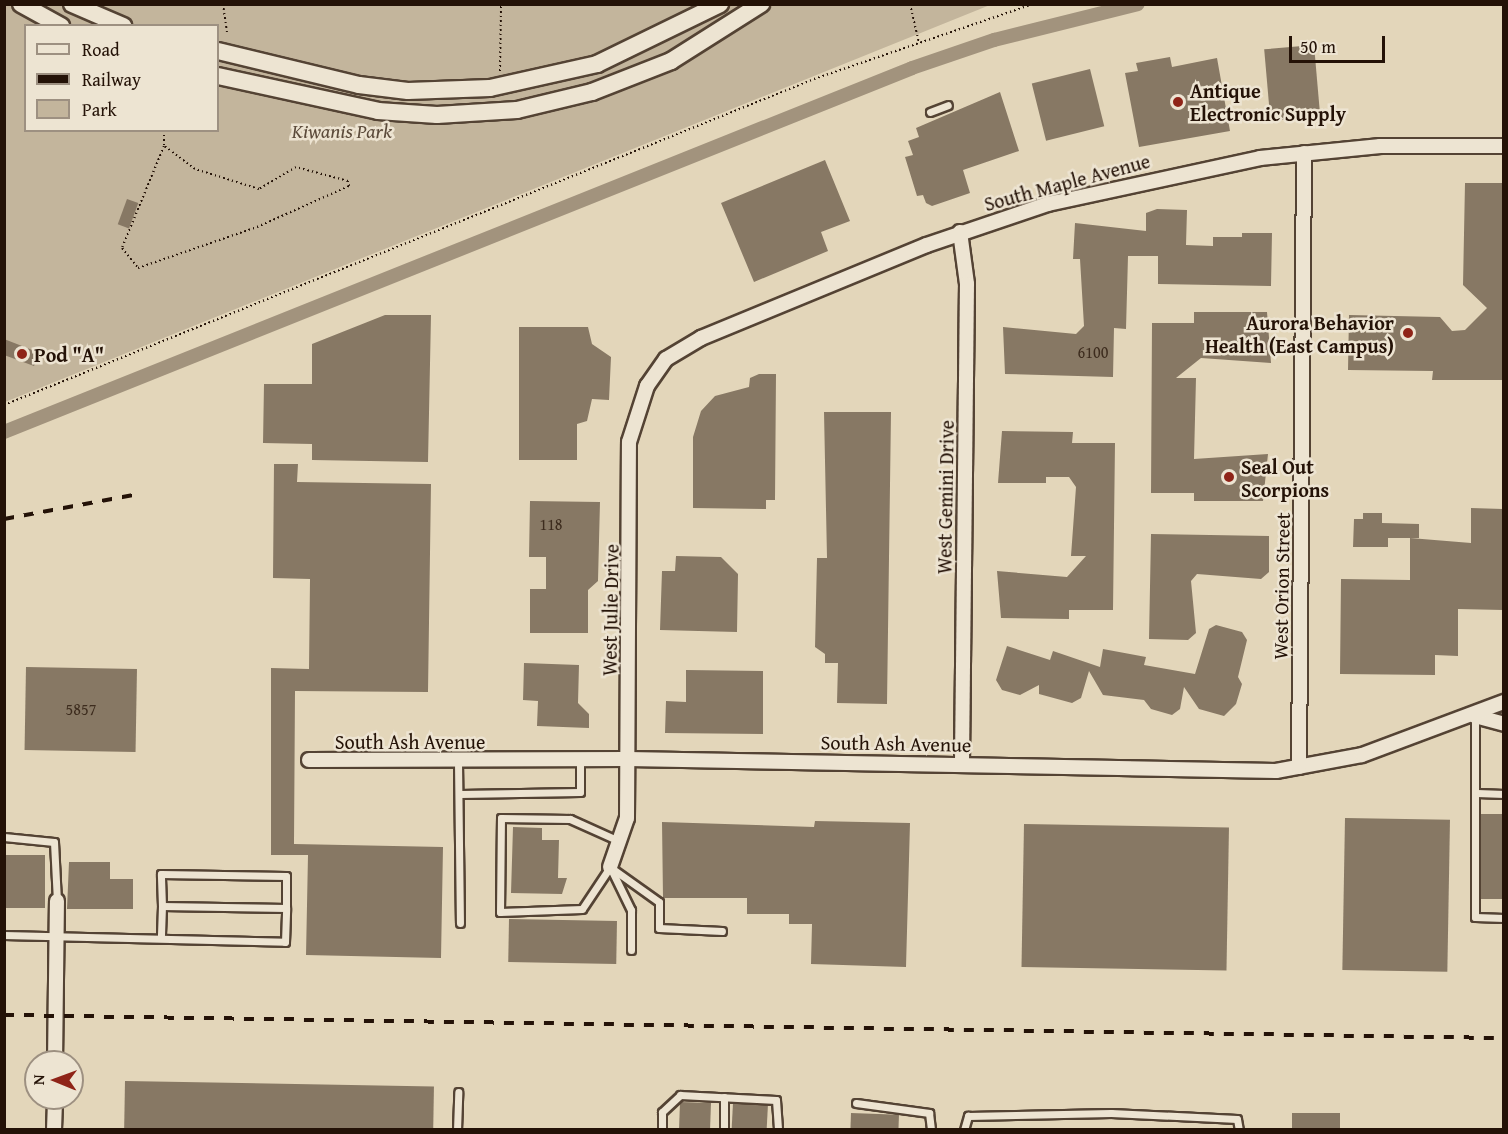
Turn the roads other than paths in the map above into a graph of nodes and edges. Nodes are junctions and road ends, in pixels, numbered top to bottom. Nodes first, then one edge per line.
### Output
1 (21, 4) edge
2 (720, 4) edge
3 (760, 4) edge
4 (73, 5) edge
5 (59, 24) edge
6 (64, 24) edge
7 (118, 24) edge
8 (219, 51) edge
9 (219, 76) edge
10 (948, 105) dead end
11 (930, 112) dead end
12 (1503, 146) edge
13 (1304, 153) junction
14 (960, 232) junction
15 (666, 359) joint
16 (1503, 702) edge
17 (1475, 716) junction
18 (1503, 724) edge
19 (628, 759) junction
20 (309, 760) dead end
21 (580, 760) junction
22 (458, 762) junction
23 (962, 763) junction
24 (1299, 767) junction
25 (1477, 793) junction
26 (460, 794) junction
27 (1503, 794) edge
28 (4, 837) edge
29 (619, 840) junction
30 (610, 867) junction
31 (57, 901) joint
32 (162, 906) junction
33 (286, 908) junction
34 (1503, 918) edge
35 (460, 923) dead end
36 (722, 931) dead end
37 (4, 935) edge
38 (56, 936) junction
39 (161, 938) junction
40 (631, 950) dead end
41 (55, 1050) edge
42 (458, 1092) dead end
43 (723, 1097) junction
44 (856, 1102) dead end
45 (54, 1110) edge
46 (54, 1130) edge
47 (457, 1130) edge
48 (662, 1130) edge
49 (724, 1130) edge
50 (778, 1130) edge
51 (931, 1130) edge
52 (964, 1130) edge
53 (1239, 1130) edge

1 - 5 street
2 - 8 street
3 - 9 street
4 - 6 street
4 - 7 street
10 - 11 lane
12 - 13 street, South Maple Avenue
13 - 14 street, South Maple Avenue
13 - 24 street, West Orion Street
14 - 15 street, South Maple Avenue
14 - 23 street, West Gemini Drive
15 - 19 street, West Julie Drive
16 - 17 street, South Ash Avenue
17 - 18 street
17 - 24 street, South Ash Avenue
17 - 25 lane
19 - 21 street, South Ash Avenue
19 - 23 street, South Ash Avenue
19 - 29 street, West Julie Drive
20 - 22 street, South Ash Avenue
21 - 22 street, South Ash Avenue
21 - 26 lane
22 - 26 lane
23 - 24 street, South Ash Avenue
25 - 27 lane
25 - 34 lane
26 - 35 lane
28 - 31 lane
29 - 30 street, West Julie Drive
29 - 30 lane
30 - 36 lane
30 - 40 lane
31 - 38 street
32 - 33 lane
32 - 33 lane
32 - 39 lane
33 - 39 lane
37 - 38 lane
38 - 39 lane
38 - 41 street
42 - 47 lane
43 - 48 lane
43 - 49 lane
43 - 50 lane
44 - 51 lane
45 - 46 street
52 - 53 lane

